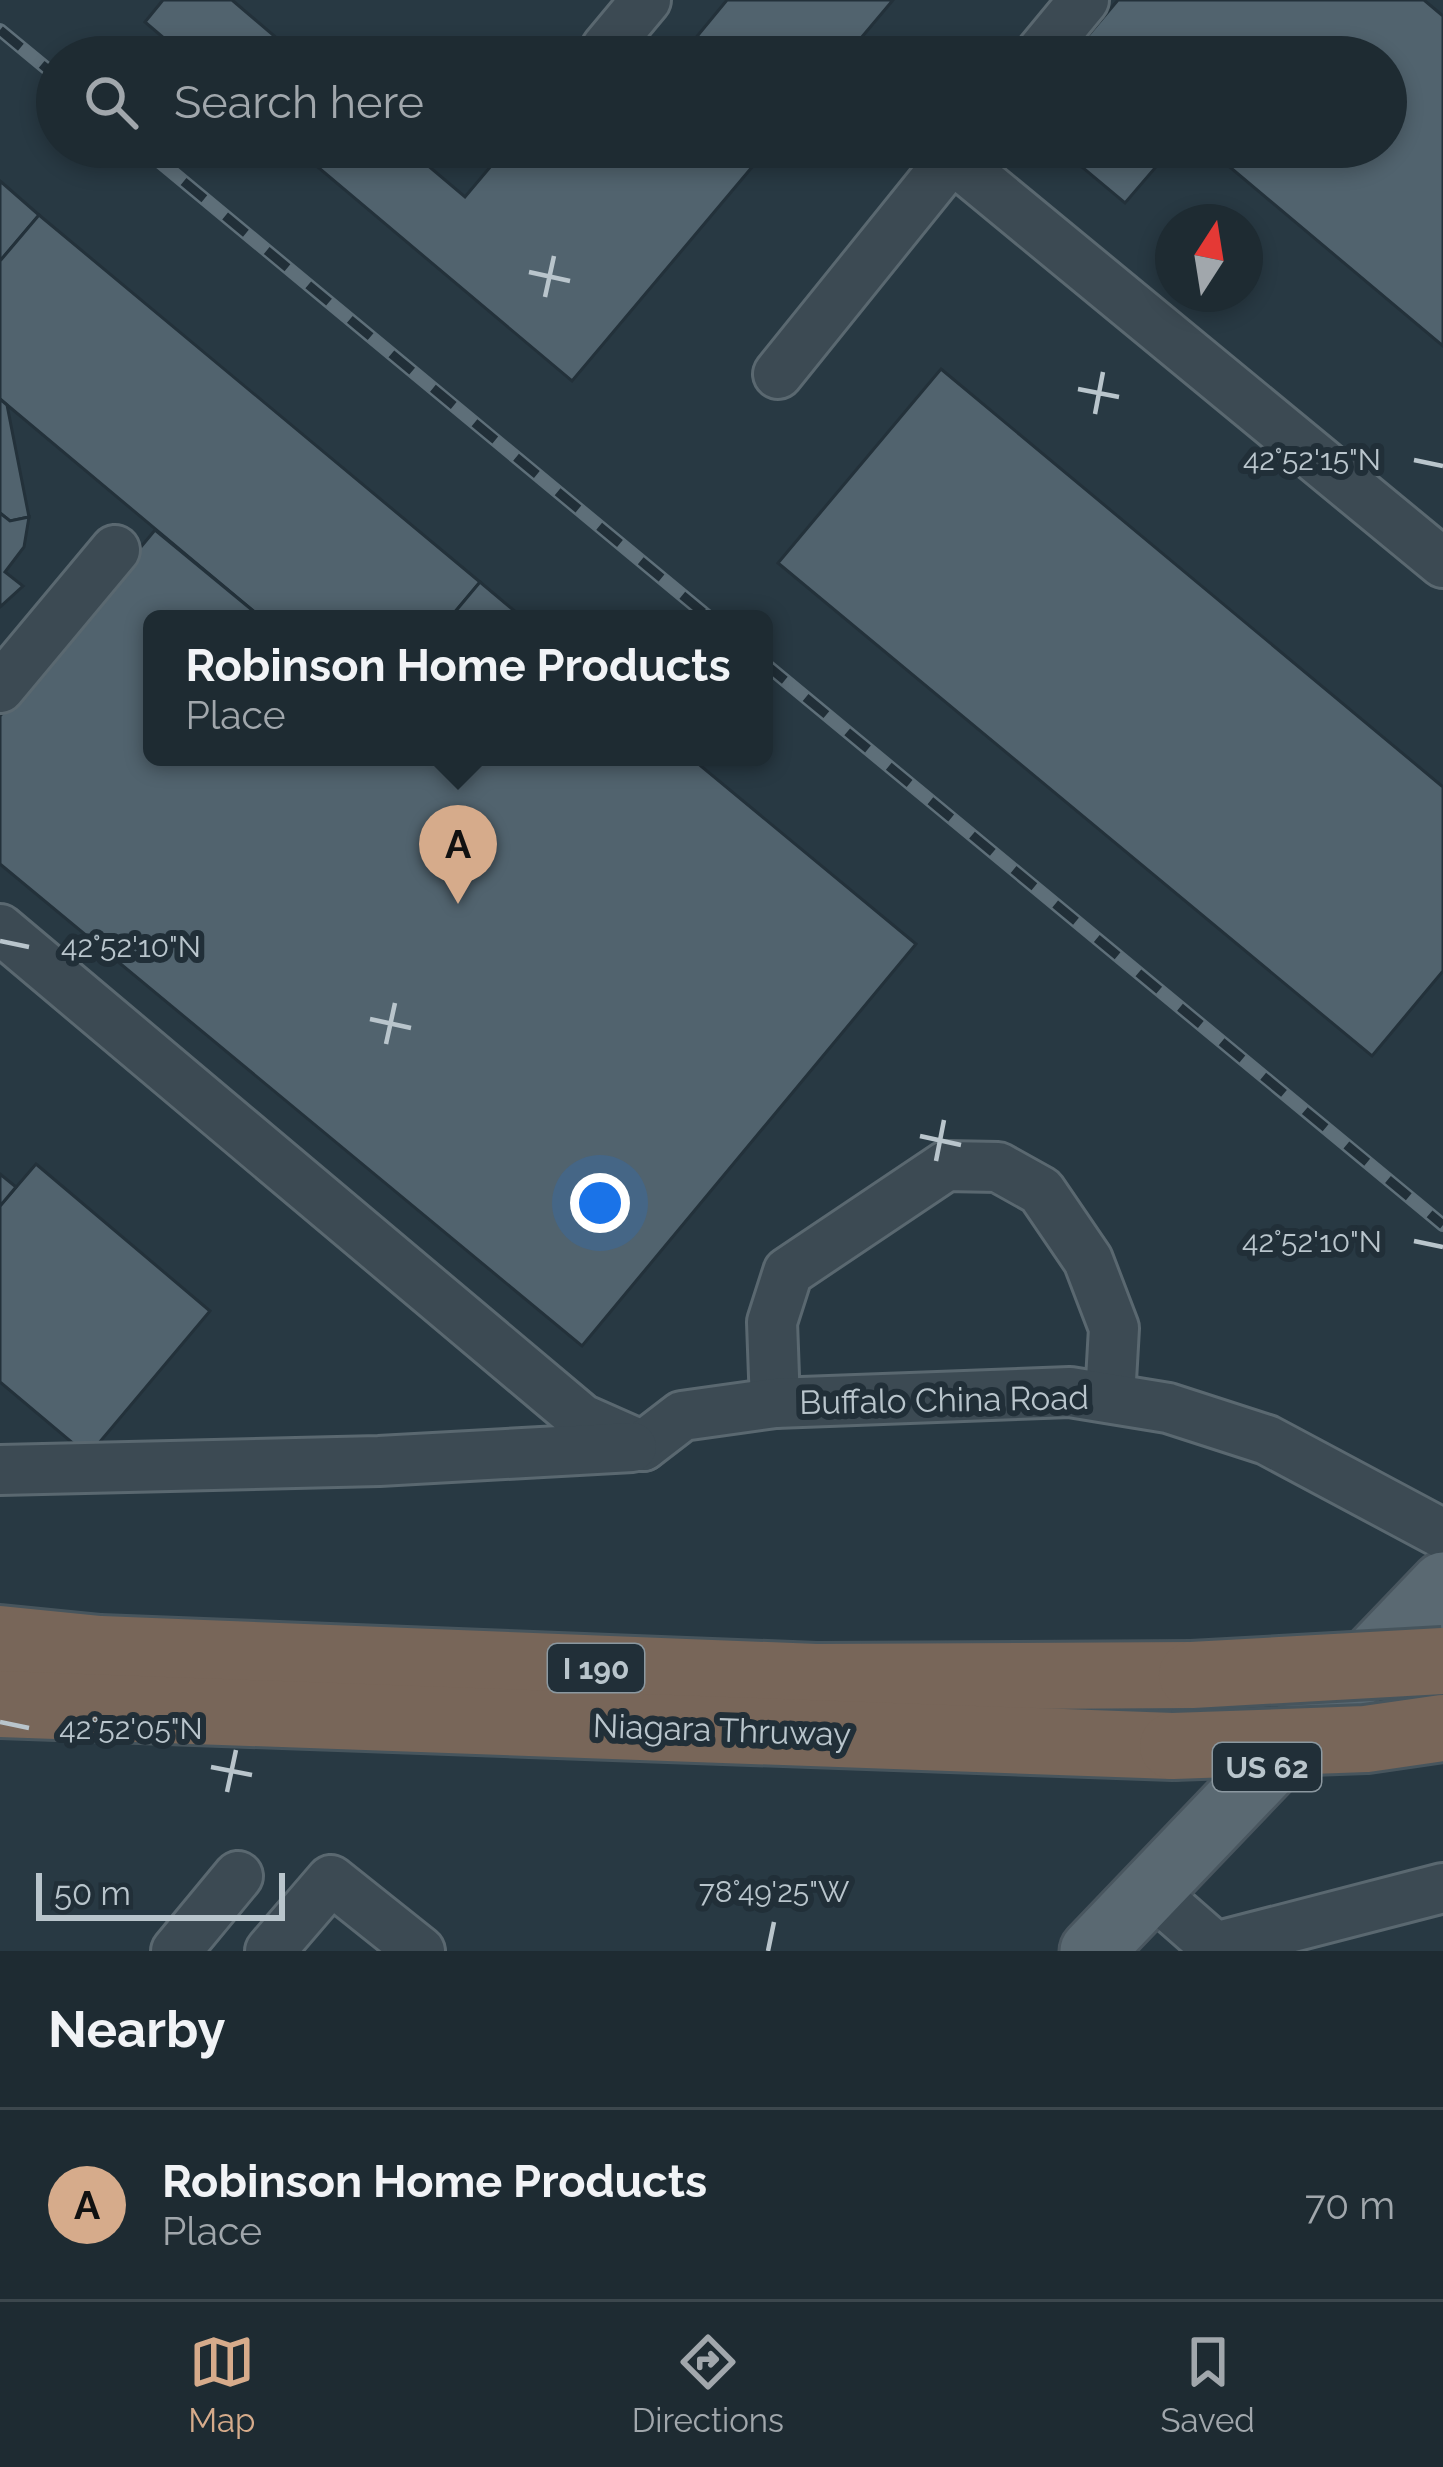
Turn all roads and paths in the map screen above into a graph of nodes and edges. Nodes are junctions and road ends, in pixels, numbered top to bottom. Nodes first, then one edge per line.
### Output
1 (646, 0) edge
2 (1084, 0) edge
3 (616, 36) edge
4 (1054, 36) edge
5 (945, 168) edge
6 (975, 168) edge
7 (778, 374) dead end
8 (115, 550) dead end
9 (1443, 563) edge
10 (0, 688) edge
11 (0, 929) edge
12 (1110, 1398) junction
13 (775, 1402) junction
14 (643, 1447) junction
15 (0, 1470) edge
16 (1443, 1534) edge
17 (1443, 1584) edge
18 (0, 1640) edge
19 (1443, 1661) edge
20 (0, 1704) edge
21 (1443, 1728) edge
22 (238, 1876) dead end
23 (1443, 1888) edge
24 (1150, 1890) junction
25 (176, 1951) edge
26 (270, 1951) edge
27 (420, 1951) edge
28 (1092, 1951) edge

1 - 3 street
2 - 4 street
5 - 7 street
6 - 9 street
8 - 10 street
11 - 14 street
12 - 13 street, Buffalo China Road
12 - 13 street
12 - 16 street, Buffalo China Road
13 - 14 street, Buffalo China Road
14 - 15 street
17 - 24 main road, US 62
18 - 19 highway, Niagara Thruway / I 190, bridge
20 - 21 highway, Niagara Thruway / I 190, bridge
22 - 25 street
23 - 24 street
24 - 28 main road, US 62
26 - 27 street

